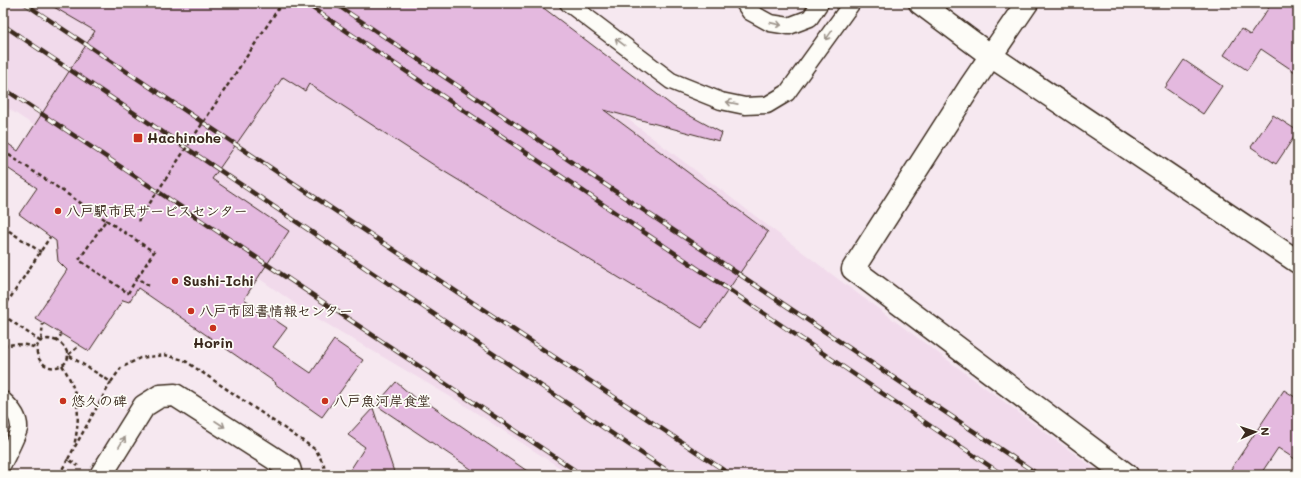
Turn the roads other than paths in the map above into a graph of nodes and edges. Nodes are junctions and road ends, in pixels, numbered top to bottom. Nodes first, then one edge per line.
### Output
1 (568, 3) edge
2 (744, 3) edge
3 (820, 3) edge
4 (852, 3) edge
5 (920, 3) edge
6 (1027, 3) edge
7 (992, 56) junction
8 (1298, 262) edge
9 (3, 400) edge
10 (3, 464) edge
11 (92, 473) edge
12 (291, 475) edge
13 (1127, 475) edge

4 -> 1 lane
2 -> 3 lane
5 - 7 street
6 - 7 street
7 - 8 street
7 - 13 street
9 - 10 lane
11 -> 12 street

